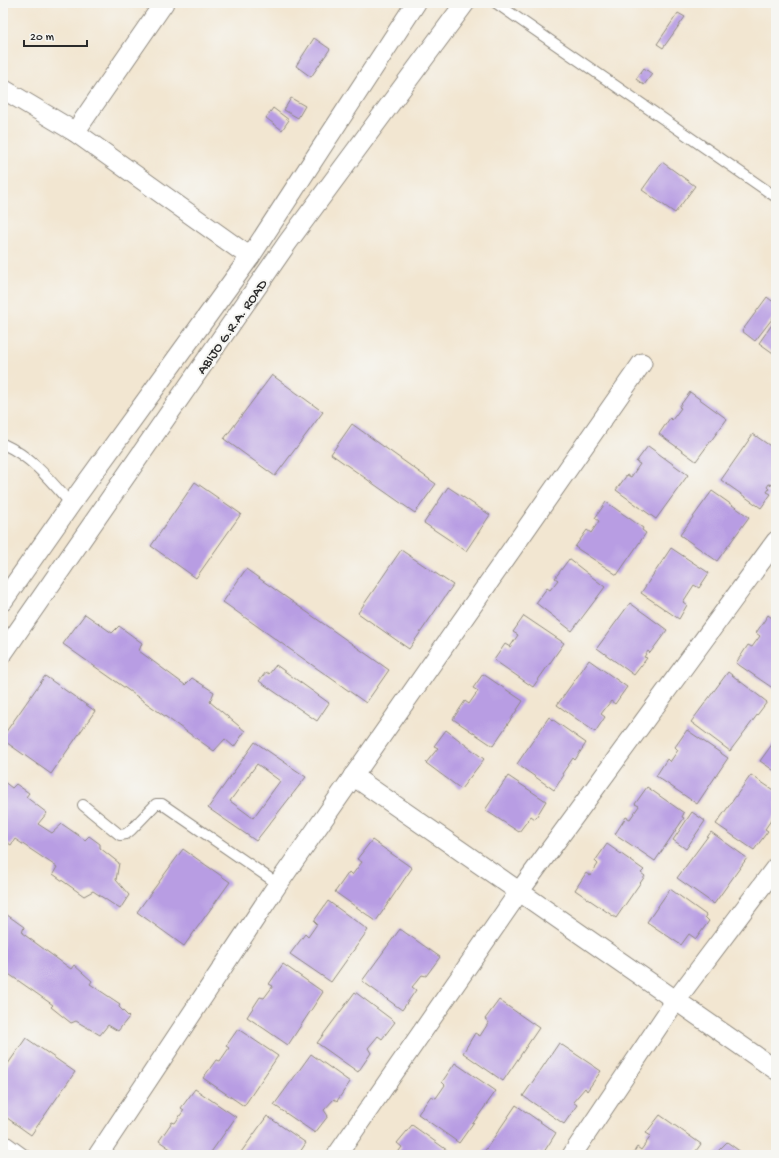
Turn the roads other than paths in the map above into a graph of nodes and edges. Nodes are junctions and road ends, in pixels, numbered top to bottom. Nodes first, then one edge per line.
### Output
1 (164, 3) edge
2 (416, 3) edge
3 (465, 3) edge
4 (496, 3) edge
5 (3, 89) edge
6 (75, 132) junction
7 (776, 197) edge
8 (250, 257) junction
9 (642, 363) dead end
10 (3, 444) edge
11 (71, 504) junction
12 (776, 541) edge
13 (3, 601) edge
14 (3, 653) edge
15 (353, 776) junction
16 (83, 805) dead end
17 (776, 867) edge
18 (278, 884) junction
19 (519, 892) junction
20 (676, 1000) junction
21 (776, 1070) edge
22 (3, 1139) edge
23 (25, 1155) edge
24 (98, 1155) edge
25 (337, 1155) edge
26 (572, 1155) edge

1 - 6 street
2 - 8 street, ABIJO G.R.A. ROAD
3 - 14 street, ABIJO G.R.A. ROAD
4 - 7 lane
5 - 6 street
6 - 8 street
8 - 11 street, ABIJO G.R.A. ROAD
9 - 15 street
10 - 11 lane
11 - 13 street, ABIJO G.R.A. ROAD
12 - 19 street
15 - 18 street
15 - 19 street
16 - 18 lane
17 - 20 street
18 - 24 street
19 - 20 street
19 - 25 street
20 - 21 street
20 - 26 street
22 - 23 lane

